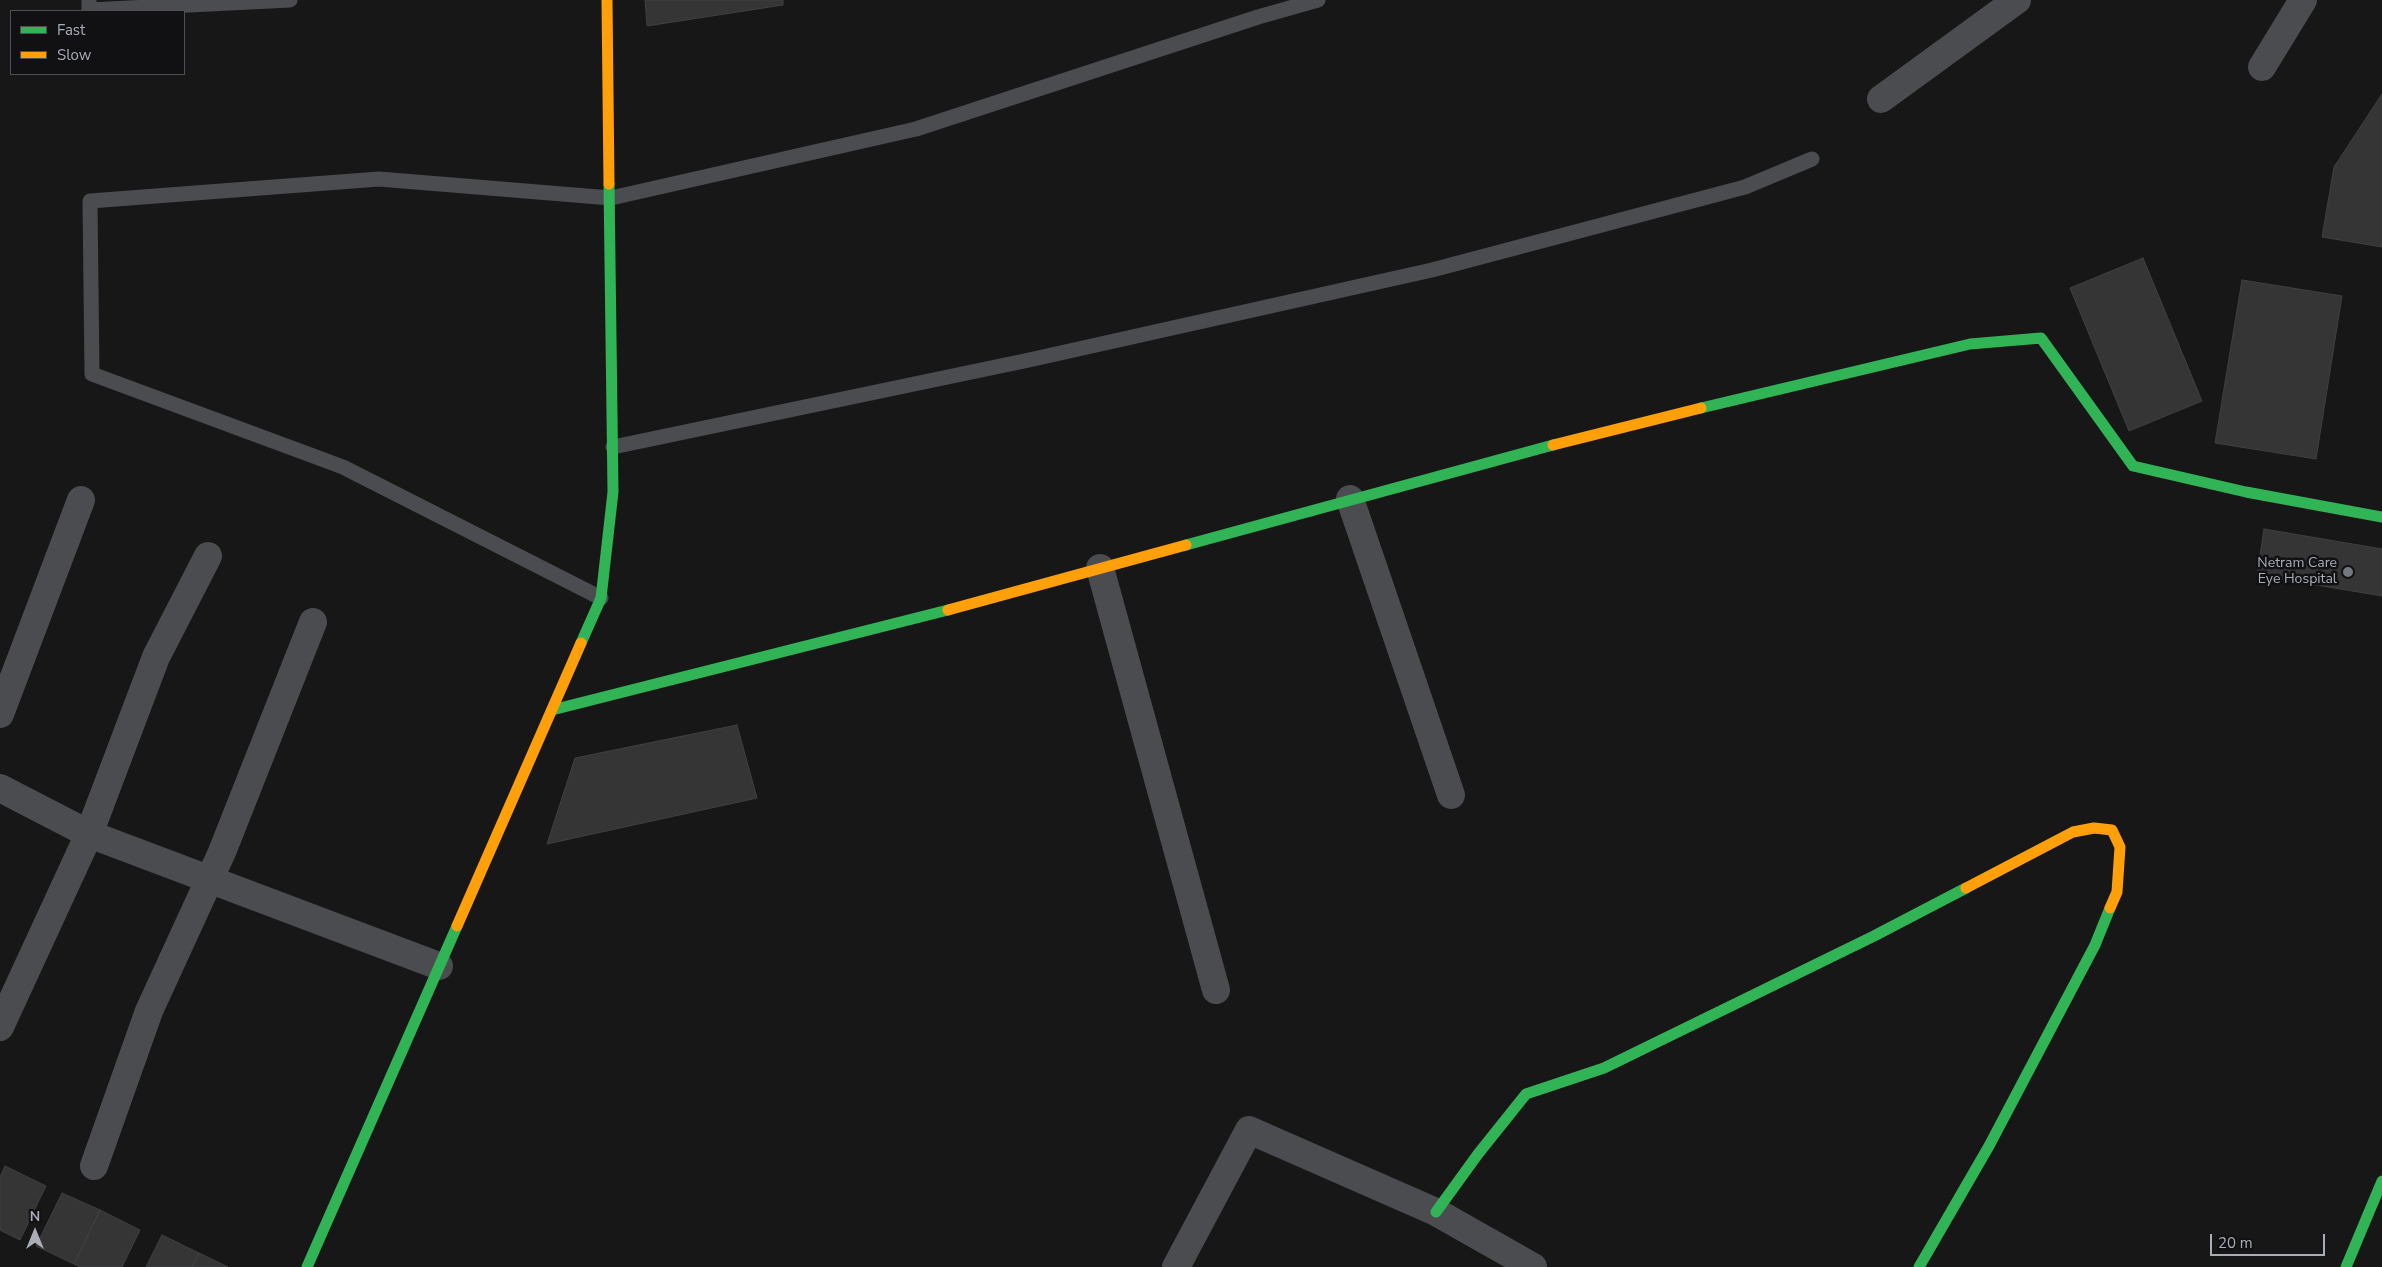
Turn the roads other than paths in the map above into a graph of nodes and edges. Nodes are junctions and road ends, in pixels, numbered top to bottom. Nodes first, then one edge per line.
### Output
1 (89, 0) edge
2 (290, 0) edge
3 (607, 0) edge
4 (1318, 0) edge
5 (2017, 0) edge
6 (2303, 0) edge
7 (2262, 67) dead end
8 (1881, 99) dead end
9 (1812, 159) dead end
10 (610, 198) junction
11 (614, 447) junction
12 (81, 500) dead end
13 (1350, 500) junction
14 (2382, 518) edge
15 (208, 556) dead end
16 (1100, 568) junction
17 (601, 598) junction
18 (313, 622) dead end
19 (552, 710) junction
20 (0, 714) edge
21 (0, 788) edge
22 (1451, 795) dead end
23 (89, 834) junction
24 (210, 878) junction
25 (439, 966) junction
26 (1216, 990) dead end
27 (0, 1027) edge
28 (94, 1166) dead end
29 (2382, 1181) edge
30 (1436, 1212) junction
31 (307, 1267) edge
32 (1176, 1267) edge
33 (1533, 1267) edge
34 (1919, 1267) edge
35 (2346, 1267) edge

1 - 2 lane
3 - 10 street
4 - 10 lane
5 - 8 street
6 - 7 street
9 - 11 lane
10 - 11 street
10 - 17 lane
11 - 17 street
12 - 20 street
13 - 14 street
13 - 16 street
13 - 22 street
15 - 23 street
16 - 19 street
16 - 26 street
17 - 19 street
18 - 24 street
19 - 25 street
21 - 23 street
23 - 24 street
23 - 27 street
24 - 25 street
24 - 28 street
25 - 31 street
29 - 35 street
30 - 32 street
30 - 33 street
30 - 34 street

